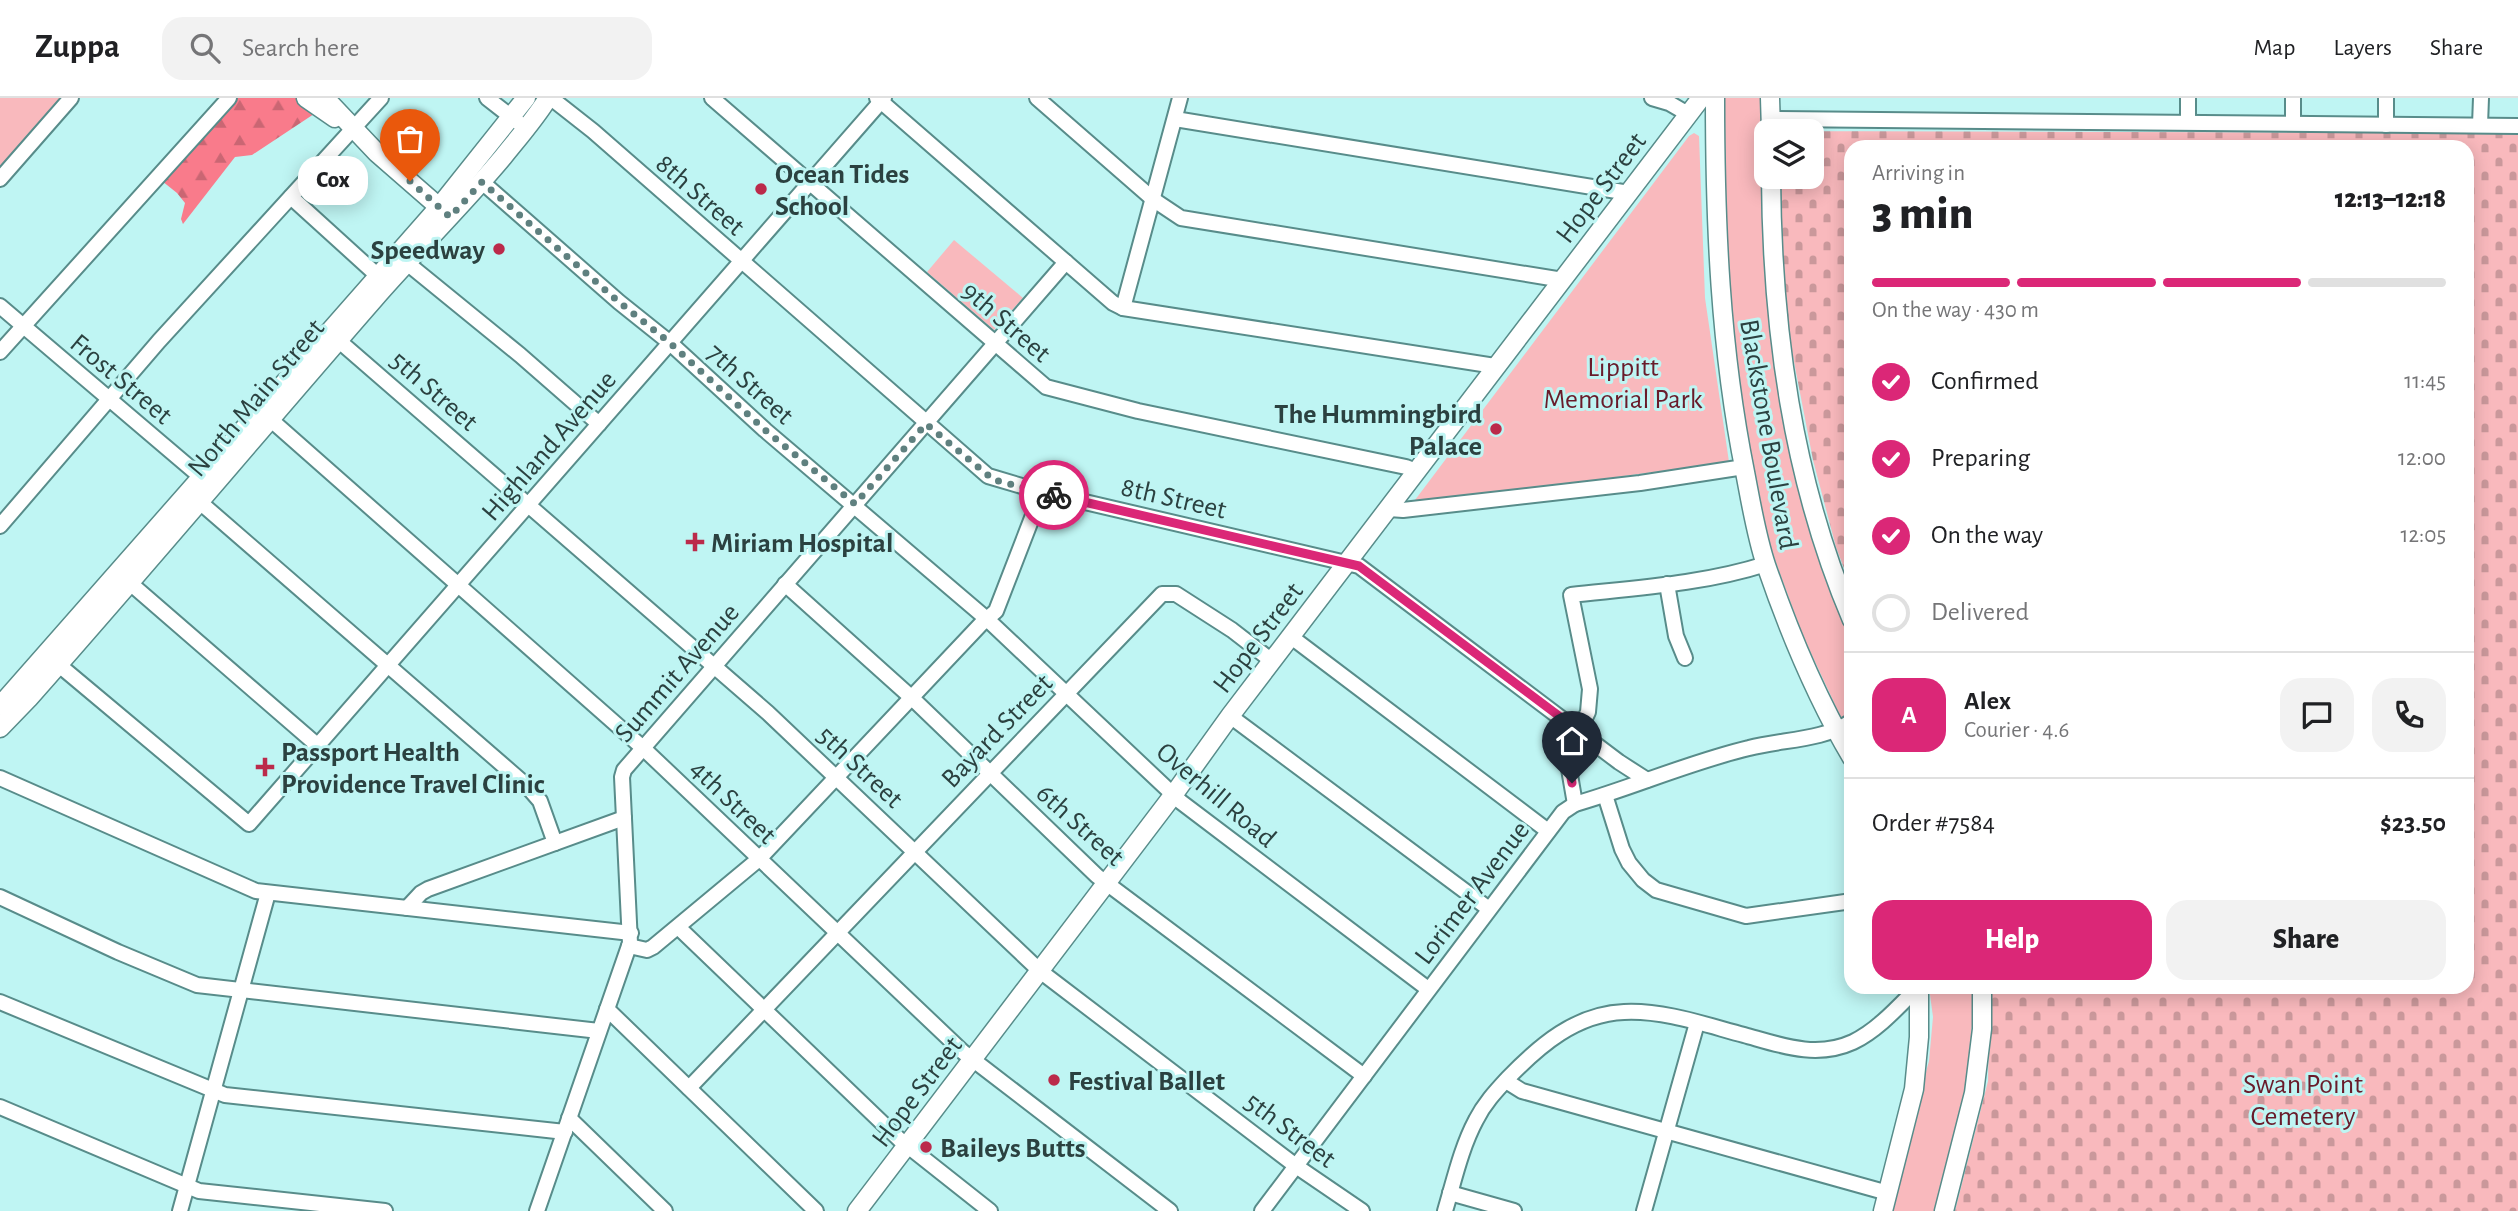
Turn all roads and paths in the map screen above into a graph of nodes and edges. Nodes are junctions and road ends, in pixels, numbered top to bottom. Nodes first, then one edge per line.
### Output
1 (71, 98) edge
2 (229, 98) edge
3 (306, 98) edge
4 (326, 98) edge
5 (381, 98) edge
6 (487, 98) edge
7 (526, 98) edge
8 (549, 98) edge
9 (712, 98) edge
10 (1037, 98) edge
11 (1180, 98) edge
12 (1653, 98) edge
13 (1701, 98) edge
14 (1715, 98) edge
15 (1770, 98) edge
16 (2188, 98) edge
17 (2293, 98) edge
18 (2386, 98) edge
19 (2481, 98) edge
20 (881, 99) edge
21 (1688, 114) junction
22 (1175, 119) junction
23 (1771, 119) edge
24 (2188, 122) junction
25 (519, 123) junction
26 (2293, 123) junction
27 (1824, 125) edge
28 (2386, 125) junction
29 (2480, 125) junction
30 (2518, 126) edge
31 (353, 129) junction
32 (1715, 138) junction
33 (0, 178) edge
34 (482, 182) junction
35 (810, 183) junction
36 (1771, 189) edge
37 (1629, 193) junction
38 (291, 197) junction
39 (1153, 201) junction
40 (445, 212) junction
41 (741, 261) junction
42 (1066, 262) junction
43 (407, 263) junction
44 (378, 276) junction
45 (1563, 280) junction
46 (0, 306) edge
47 (1123, 307) junction
48 (23, 325) junction
49 (338, 340) junction
50 (669, 342) junction
51 (995, 343) junction
52 (0, 352) edge
53 (1495, 366) junction
54 (109, 398) junction
55 (270, 419) junction
56 (599, 424) junction
57 (926, 424) junction
58 (1744, 467) junction
59 (1416, 471) junction
60 (200, 489) junction
61 (1042, 492) junction
62 (855, 504) junction
63 (529, 506) junction
64 (1389, 509) junction
65 (0, 526) edge
66 (1347, 563) junction
67 (1766, 564) junction
68 (130, 583) junction
69 (457, 584) junction
70 (785, 584) junction
71 (1667, 584) junction
72 (1844, 601) edge
73 (988, 620) junction
74 (1290, 636) junction
75 (1685, 659) dead end
76 (1272, 661) junction
77 (59, 665) junction
78 (388, 665) junction
79 (714, 665) junction
80 (24, 692) junction
81 (1065, 693) junction
82 (912, 698) junction
83 (0, 706) edge
84 (1230, 716) junction
85 (1567, 722) junction
86 (1844, 726) edge
87 (0, 728) edge
88 (1579, 731) junction
89 (1836, 732) junction
90 (317, 745) junction
91 (1844, 745) edge
92 (643, 748) junction
93 (989, 773) junction
94 (836, 776) junction
95 (0, 778) edge
96 (1647, 780) junction
97 (1174, 794) junction
98 (1605, 795) junction
99 (1575, 804) junction
100 (624, 818) junction
101 (1548, 831) junction
102 (555, 843) junction
103 (914, 851) junction
104 (759, 859) junction
105 (1107, 883) junction
106 (268, 894) junction
107 (0, 897) edge
108 (1844, 902) edge
109 (407, 908) junction
110 (1489, 909) junction
111 (678, 927) junction
112 (838, 932) junction
113 (630, 939) junction
114 (1040, 971) junction
115 (1428, 989) junction
116 (242, 991) junction
117 (1911, 994) edge
118 (1918, 994) edge
119 (1982, 994) edge
120 (0, 1002) edge
121 (764, 1008) junction
122 (607, 1009) junction
123 (1696, 1023) junction
124 (600, 1031) junction
125 (973, 1059) junction
126 (1364, 1076) junction
127 (1506, 1081) junction
128 (689, 1088) junction
129 (214, 1091) junction
130 (0, 1107) edge
131 (567, 1125) junction
132 (1667, 1131) junction
133 (907, 1147) junction
134 (1296, 1166) junction
135 (187, 1185) junction
136 (1450, 1193) junction
137 (1888, 1193) junction
138 (180, 1211) edge
139 (384, 1211) edge
140 (537, 1211) edge
141 (666, 1211) edge
142 (816, 1211) edge
143 (857, 1211) edge
144 (990, 1211) edge
145 (1170, 1211) edge
146 (1262, 1211) edge
147 (1362, 1211) edge
148 (1445, 1211) edge
149 (1514, 1211) edge
150 (1644, 1211) edge
151 (1883, 1211) edge
152 (1944, 1211) edge

1 - 33 street
2 - 48 street
3 - 31 main road
4 - 31 main road
5 - 31 street
6 - 25 street
7 - 25 main road, North Main Street
8 - 25 main road, North Main Street
8 - 41 street, 8th Street
9 - 35 street, 9th Street
10 - 39 street
11 - 22 street
12 - 21 street
13 - 21 main road, Hope Street
14 - 32 main road, Blackstone Boulevard
15 - 23 main road
16 - 24 street
17 - 26 street
18 - 28 street
19 - 29 street
20 - 35 street, Highland Avenue
20 - 42 street
21 - 32 main road
21 - 37 main road, Hope Street
22 - 37 street
22 - 39 street
24 - 26 street
24 - 27 street
25 - 34 main road, North Main Street
25 - 40 main road, North Main Street
26 - 28 street
28 - 29 street
29 - 30 street
31 - 38 street
31 - 40 main road
32 - 58 main road, Blackstone Boulevard
34 - 40 main road, North Main Street
34 - 50 street, 7th Street
35 - 41 street, Highland Avenue
35 - 51 street, 9th Street
36 - 72 main road, Blackstone Boulevard
37 - 45 main road, Hope Street
38 - 44 street
38 - 54 street
39 - 45 street
39 - 47 street
40 - 43 main road, North Main Street
40 - 44 main road, North Main Street
41 - 50 street, Highland Avenue
41 - 57 street, 8th Street
42 - 47 street
42 - 51 street, Summit Avenue
43 - 49 main road, North Main Street
43 - 56 street
44 - 60 main road, North Main Street
45 - 53 main road, Hope Street
46 - 48 street, Frost Street
47 - 53 street
48 - 52 street
48 - 54 street, Frost Street
49 - 55 main road, North Main Street
49 - 63 street, 5th Street
50 - 56 street, Highland Avenue
50 - 62 street, 7th Street
51 - 57 street, Summit Avenue
51 - 59 street, 9th Street
53 - 59 main road, Hope Street
54 - 60 street, Frost Street
54 - 65 street
55 - 60 main road, North Main Street
55 - 69 street, 4th Street
56 - 63 street, Highland Avenue
57 - 61 street, 8th Street
57 - 62 street, Summit Avenue
58 - 64 street
58 - 67 main road, Blackstone Boulevard
59 - 64 main road, Hope Street
60 - 68 main road, North Main Street
60 - 78 street, Frost Street
60 - 80 main road, North Main Street
61 - 66 street, 8th Street
61 - 73 street
62 - 70 street, Summit Avenue
62 - 73 street, 7th Street
63 - 69 street, Highland Avenue
63 - 79 street, 5th Street
64 - 66 main road, Hope Street
66 - 74 main road, Hope Street
66 - 85 street, 8th Street
67 - 71 street
67 - 89 main road, Blackstone Boulevard
68 - 77 main road, North Main Street
68 - 90 street
69 - 78 street, Highland Avenue
69 - 92 street, 4th Street
70 - 79 street, Summit Avenue
70 - 82 street, 6th Street
71 - 75 street
71 - 88 street
73 - 81 street, Overhill Road
73 - 82 street
74 - 76 main road, Hope Street
74 - 101 street
76 - 81 street, Bayard Street
76 - 84 main road, Hope Street
77 - 80 main road, North Main Street
77 - 90 street, Highland Avenue
78 - 90 street, Highland Avenue
78 - 102 street, Frost Street
79 - 92 street, Summit Avenue
79 - 94 street, 5th Street
80 - 83 main road, North Main Street
80 - 87 main road, North Main Street
81 - 93 street, Bayard Street
81 - 97 street, Overhill Road
82 - 93 street, 6th Street
82 - 94 street
84 - 97 main road, Hope Street
84 - 110 street
85 - 88 street, 8th Street
85 - 99 street
86 - 89 street, Lorimer Avenue
88 - 96 street, 8th Street
89 - 91 main road, Blackstone Boulevard
89 - 96 street, Lorimer Avenue
92 - 100 street, Summit Avenue
92 - 104 street, 4th Street
93 - 103 street, Bayard Street
93 - 105 street, 6th Street
94 - 103 street, 5th Street
94 - 104 street
95 - 106 street
96 - 98 street, Lorimer Avenue
97 - 105 main road, Hope Street
97 - 115 street, Overhill Road
98 - 99 street, Lorimer Avenue
98 - 108 street
99 - 101 street, Lorimer Avenue
100 - 102 street
100 - 113 street, Summit Avenue
101 - 110 street, Lorimer Avenue
102 - 109 street
103 - 112 street, Bayard Street
103 - 114 street, 5th Street
104 - 111 street
104 - 112 street, 4th Street
105 - 114 main road, Hope Street
105 - 126 street, 6th Street
106 - 109 street
106 - 116 street
107 - 116 street
109 - 113 street
110 - 115 street, Lorimer Avenue
111 - 113 street
111 - 121 street
112 - 121 street, Bayard Street
112 - 125 street, 4th Street
113 - 122 street, Summit Avenue
114 - 125 main road, Hope Street
114 - 134 street, 5th Street
115 - 126 street, Lorimer Avenue
116 - 124 street
116 - 129 street
117 - 123 street
118 - 137 main road
119 - 152 main road
120 - 129 street
121 - 128 street, Bayard Street
121 - 133 street
122 - 124 street, Summit Avenue
122 - 128 street
123 - 127 street
123 - 132 street
124 - 131 street, Summit Avenue
125 - 133 main road, Hope Street
125 - 145 street, 4th Street
126 - 134 street, Lorimer Avenue
127 - 132 street
127 - 136 street
128 - 142 street
129 - 131 street
129 - 135 street
130 - 135 street
131 - 140 street, Summit Avenue
131 - 141 street
132 - 137 street
132 - 150 street
133 - 143 main road, Hope Street
133 - 144 street
134 - 146 street, Lorimer Avenue
134 - 147 street, 5th Street
135 - 138 street
135 - 139 street
136 - 148 street
136 - 149 street
137 - 151 main road

